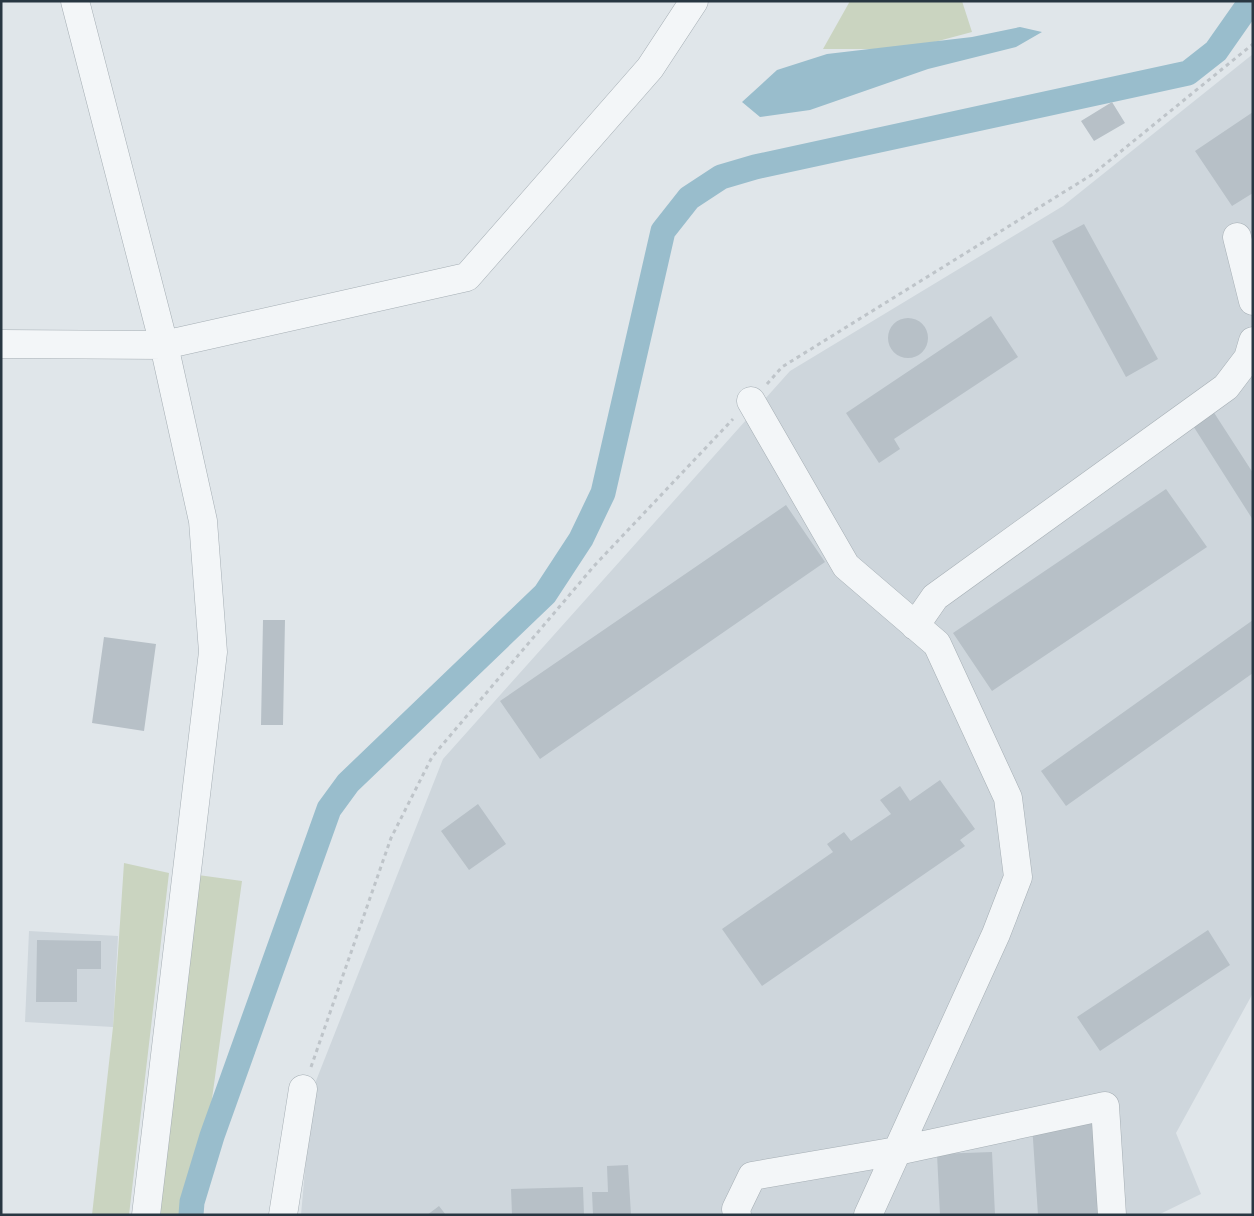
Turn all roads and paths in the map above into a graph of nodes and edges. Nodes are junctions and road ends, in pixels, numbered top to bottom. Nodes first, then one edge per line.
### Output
1 (75, 1) edge
2 (694, 1) edge
3 (1253, 44) edge
4 (1237, 237) dead end
5 (1253, 302) edge
6 (1253, 341) edge
7 (1, 344) edge
8 (164, 345) junction
9 (752, 401) junction
10 (915, 626) junction
11 (303, 1089) joint
12 (897, 1151) junction
13 (146, 1215) edge
14 (283, 1215) edge
15 (737, 1215) edge
16 (868, 1215) edge
17 (1112, 1215) edge

1 - 8 street
2 - 8 street
3 - 9 path
4 - 5 street
6 - 10 street
7 - 8 street
8 - 13 street
9 - 10 street
9 - 11 path
10 - 12 street
11 - 14 street
12 - 15 street
12 - 16 street
12 - 17 street

